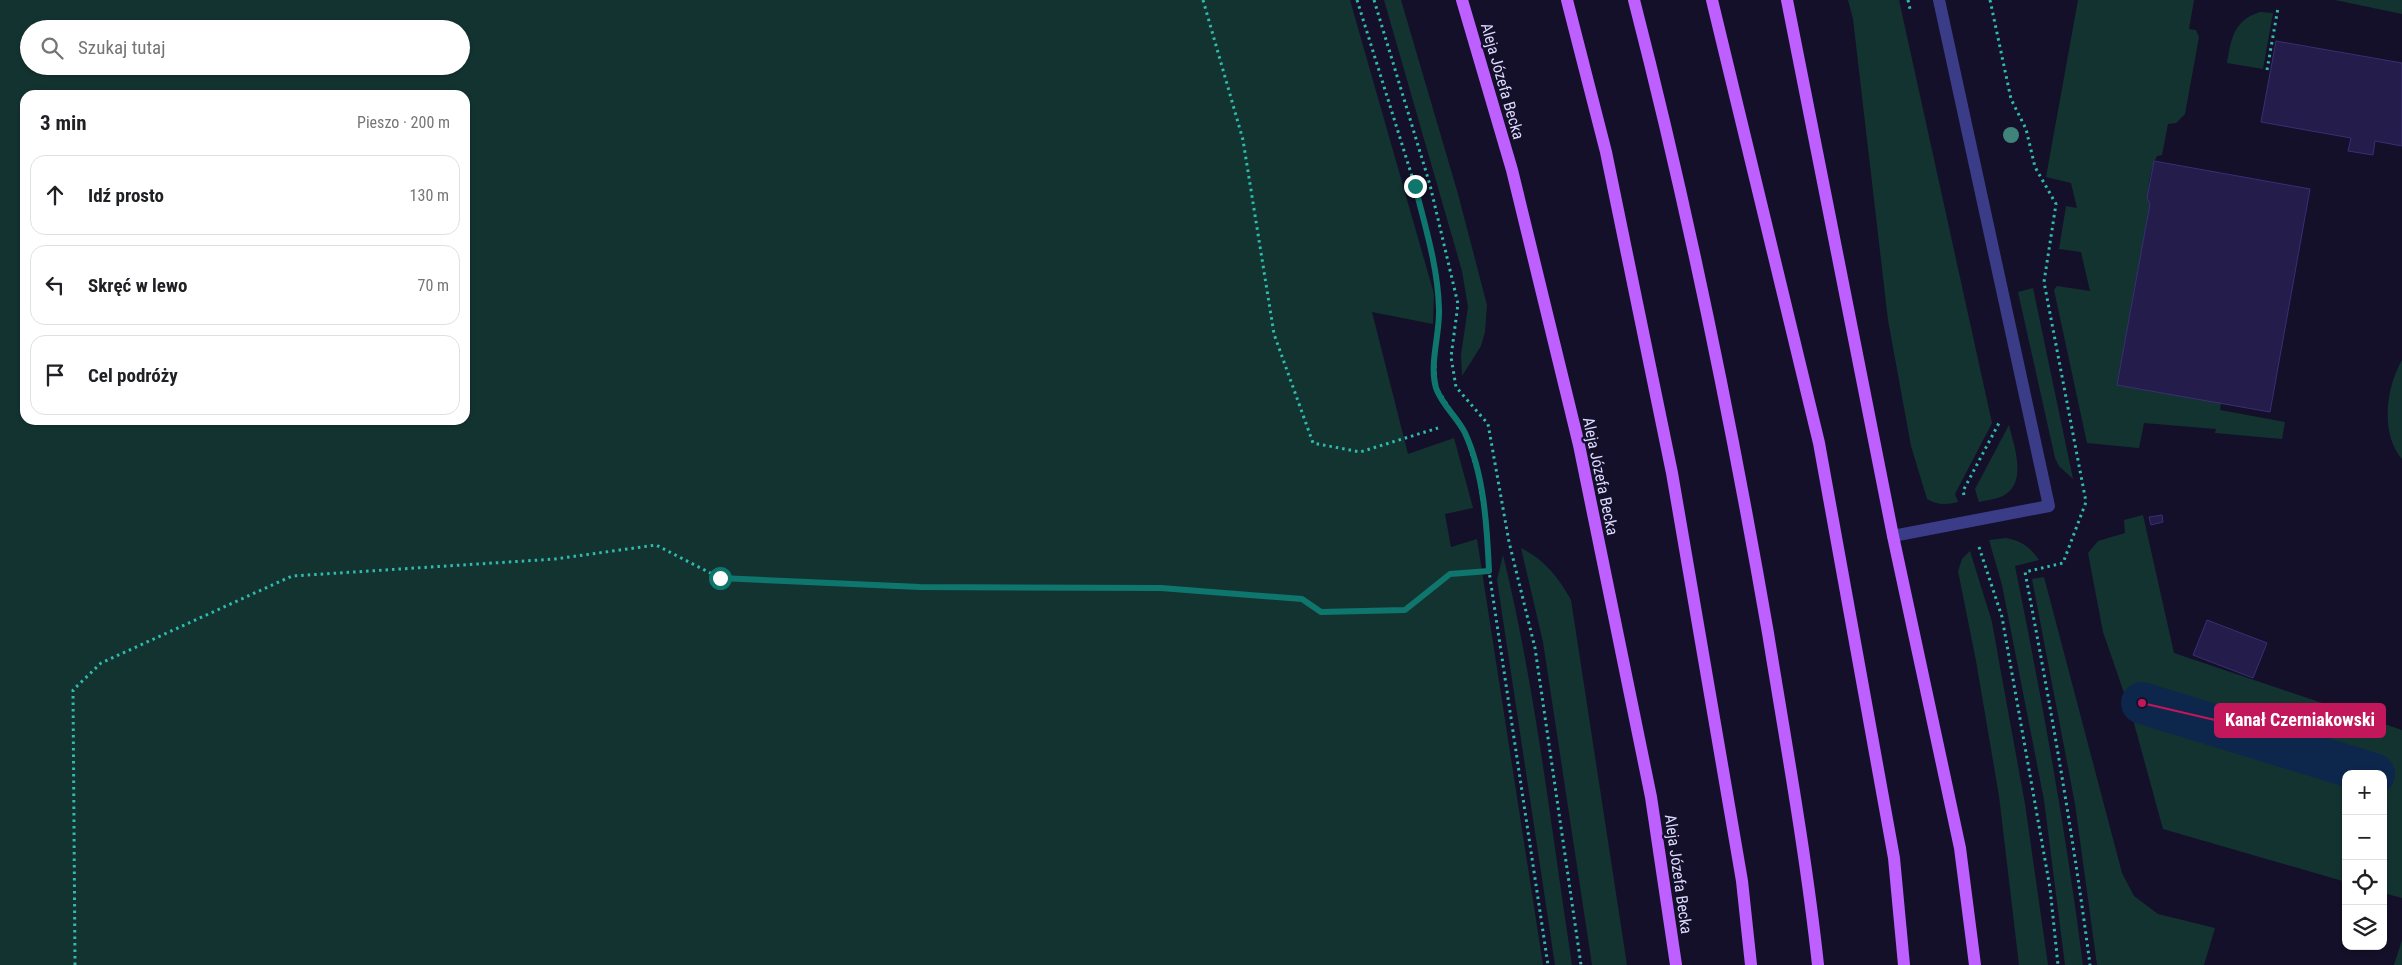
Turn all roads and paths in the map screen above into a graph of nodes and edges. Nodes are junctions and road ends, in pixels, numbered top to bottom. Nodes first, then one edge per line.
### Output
1 (1203, 0) edge
2 (1357, 0) edge
3 (1374, 0) edge
4 (1462, 0) edge
5 (1567, 0) edge
6 (1634, 0) edge
7 (1712, 0) edge
8 (1787, 0) edge
9 (1908, 0) edge
10 (1939, 0) edge
11 (1990, 0) edge
12 (2278, 8) dead end
13 (1910, 10) dead end
14 (2267, 70) dead end
15 (1998, 414) dead end
16 (1438, 428) dead end
17 (1965, 498) dead end
18 (1893, 536) junction
19 (1979, 544) dead end
20 (1489, 571) junction
21 (75, 965) edge
22 (1548, 965) edge
23 (1581, 965) edge
24 (1676, 965) edge
25 (1751, 965) edge
26 (1818, 965) edge
27 (1904, 965) edge
28 (1975, 965) edge
29 (2058, 965) edge
30 (2090, 965) edge

1 - 16 path
2 - 20 path
3 - 23 path
4 - 24 main road, Aleja Józefa Becka
5 - 25 main road
6 - 26 main road
7 - 27 main road
8 - 18 main road
9 - 13 path
10 - 18 lane
11 - 30 path
12 - 14 path
15 - 17 path
18 - 28 main road
19 - 29 path
20 - 21 path
20 - 22 path

